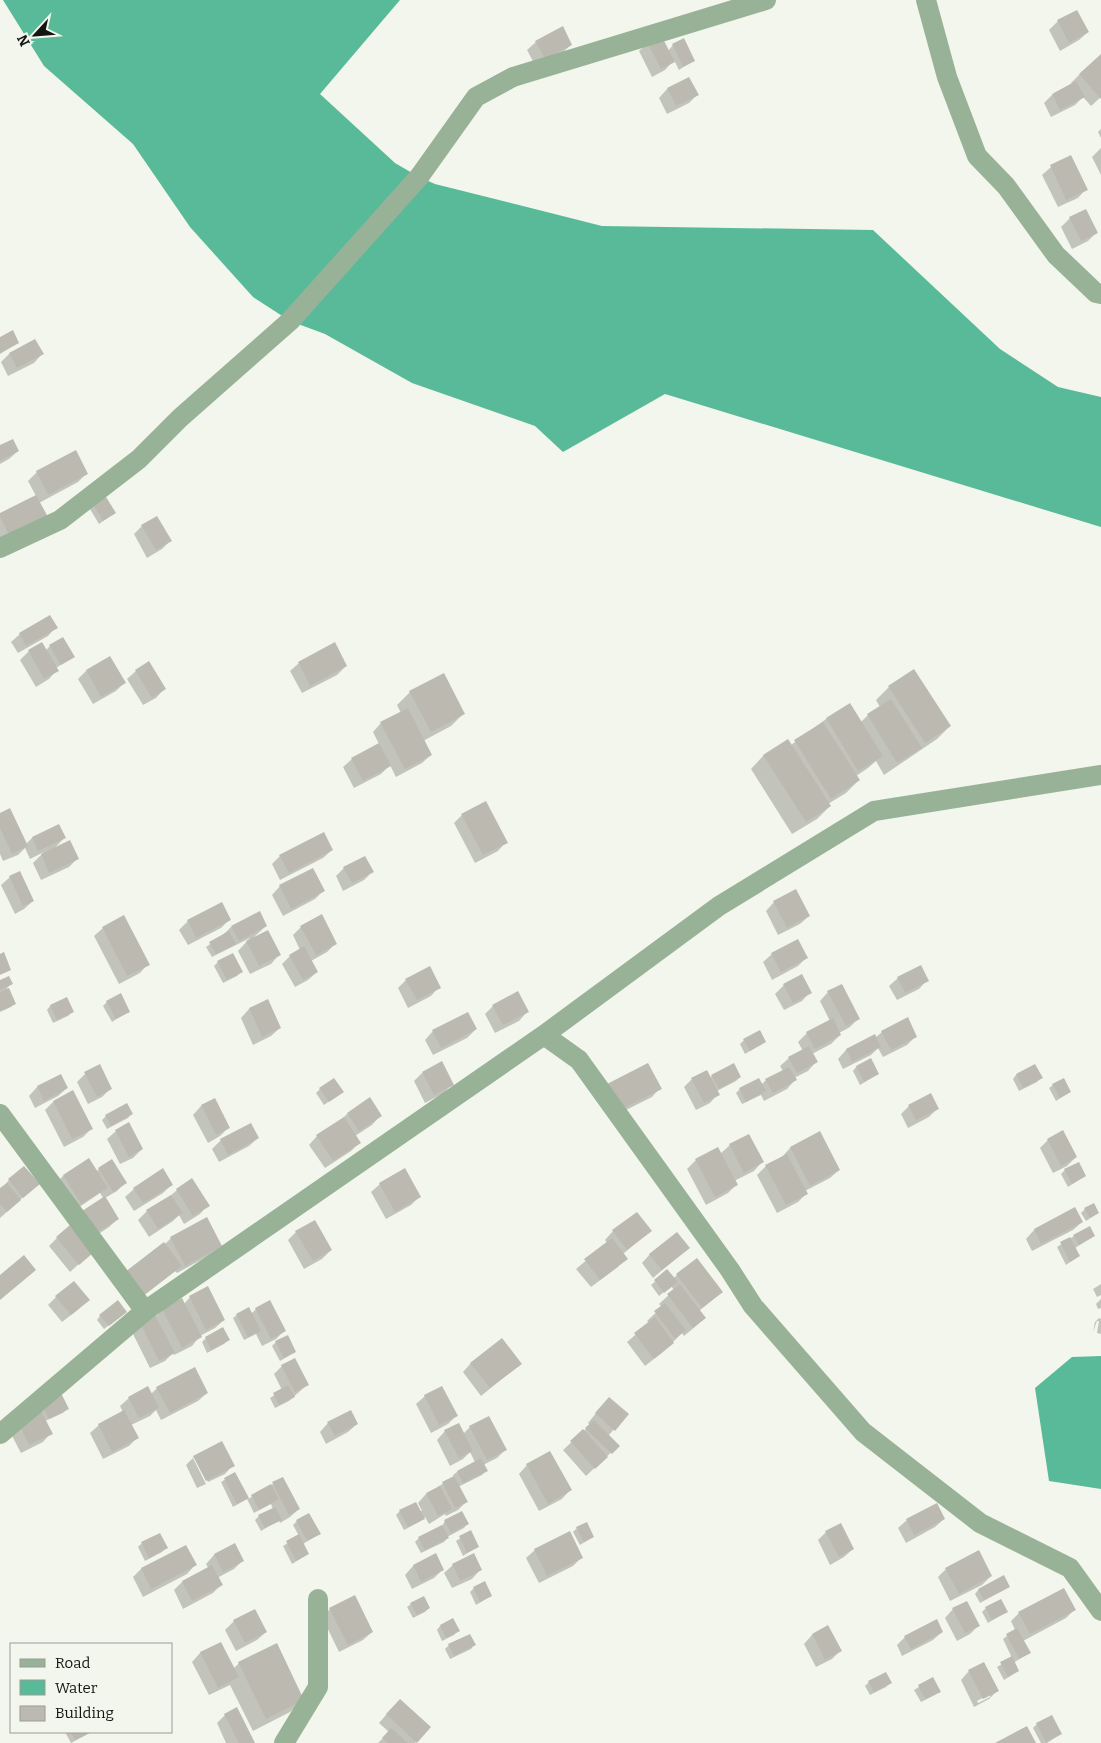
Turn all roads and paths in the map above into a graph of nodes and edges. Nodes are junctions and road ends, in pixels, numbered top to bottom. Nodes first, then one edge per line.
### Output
1 (766, 0) edge
2 (926, 0) edge
3 (1101, 294) edge
4 (0, 548) edge
5 (1101, 775) edge
6 (544, 1035) junction
7 (0, 1114) edge
8 (145, 1311) junction
9 (0, 1434) edge
10 (318, 1599) dead end
11 (1101, 1611) edge
12 (284, 1743) edge

1 - 4 street
2 - 3 street
5 - 6 street
6 - 8 street
6 - 11 street
7 - 8 street
8 - 9 street
10 - 12 street

